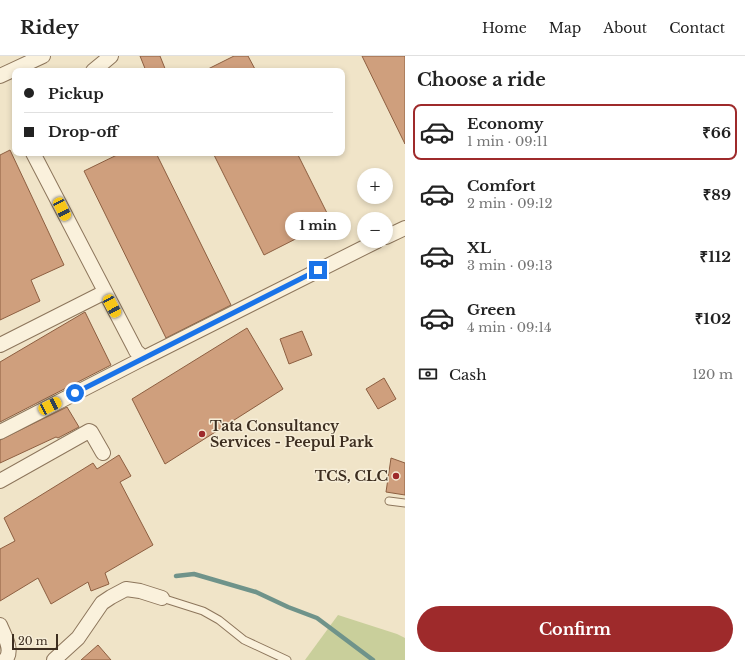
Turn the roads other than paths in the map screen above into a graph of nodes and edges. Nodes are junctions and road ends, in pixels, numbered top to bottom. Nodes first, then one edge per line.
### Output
1 (43, 56) edge
2 (111, 56) edge
3 (17, 68) edge
4 (97, 68) edge
5 (12, 70) edge
6 (0, 76) edge
7 (35, 156) edge
8 (405, 228) edge
9 (393, 234) edge
10 (363, 248) edge
11 (105, 292) junction
12 (0, 345) edge
13 (144, 358) junction
14 (0, 432) edge
15 (103, 453) dead end
16 (0, 481) edge
17 (389, 501) dead end
18 (405, 504) edge
19 (162, 598) joint
20 (0, 625) edge
21 (5, 660) edge
22 (54, 660) edge
23 (287, 660) edge

1 - 3 street
2 - 4 street
5 - 6 street
7 - 11 street
8 - 9 street
10 - 13 street
11 - 12 street
11 - 13 street
13 - 14 street
15 - 16 street
17 - 18 lane
19 - 22 street
19 - 23 lane
20 - 21 street

